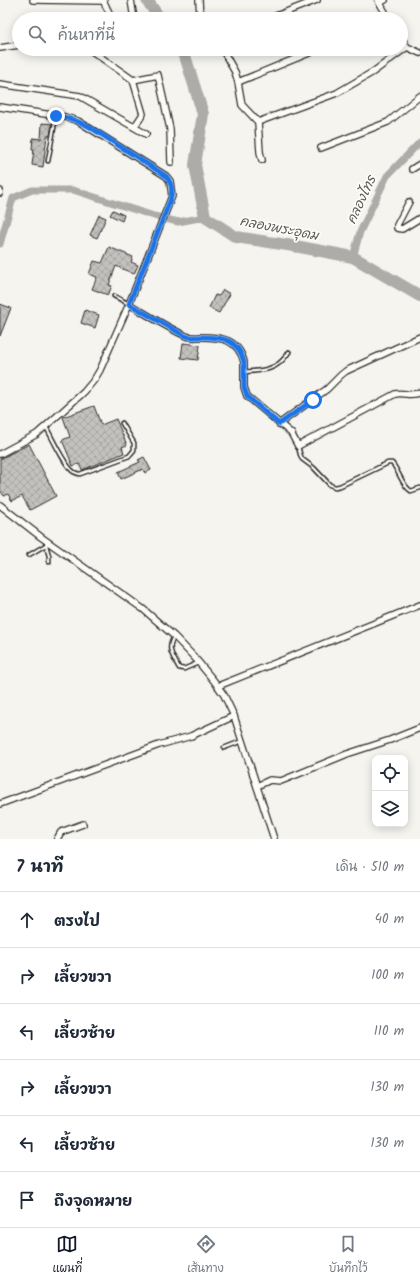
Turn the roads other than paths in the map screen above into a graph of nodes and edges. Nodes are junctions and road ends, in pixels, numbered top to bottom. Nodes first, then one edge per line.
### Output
1 (33, 0) edge
2 (103, 0) edge
3 (131, 0) edge
4 (199, 0) edge
5 (317, 0) edge
6 (385, 0) edge
7 (379, 2) edge
8 (109, 12) edge
9 (133, 12) edge
10 (200, 12) edge
11 (286, 12) edge
12 (383, 12) edge
13 (12, 46) edge
14 (408, 47) edge
15 (0, 48) edge
16 (420, 53) edge
17 (101, 56) edge
18 (226, 56) edge
19 (302, 56) edge
20 (395, 56) edge
21 (133, 80) junction
22 (238, 82) junction
23 (0, 84) edge
24 (420, 96) edge
25 (0, 107) edge
26 (56, 116) junction
27 (258, 122) junction
28 (135, 126) junction
29 (146, 134) dead end
30 (321, 148) dead end
31 (262, 160) dead end
32 (48, 161) dead end
33 (171, 162) dead end
34 (420, 164) edge
35 (412, 170) dead end
36 (409, 202) dead end
37 (420, 218) edge
38 (114, 296) dead end
39 (129, 304) junction
40 (420, 337) edge
41 (289, 352) dead end
42 (244, 372) junction
43 (420, 392) edge
44 (122, 423) dead end
45 (279, 424) junction
46 (46, 426) junction
47 (298, 446) junction
48 (0, 454) edge
49 (420, 488) edge
50 (0, 505) edge
51 (48, 544) junction
52 (29, 555) dead end
53 (49, 562) dead end
54 (420, 605) edge
55 (174, 636) junction
56 (199, 662) junction
57 (218, 686) junction
58 (234, 716) junction
59 (420, 728) edge
60 (242, 741) junction
61 (224, 748) dead end
62 (257, 786) junction
63 (0, 804) edge
64 (83, 824) dead end
65 (57, 839) edge
66 (274, 839) edge

1 - 2 street
2 - 8 street
3 - 9 street
4 - 10 street
5 - 11 street
6 - 7 street
7 - 12 street
13 - 15 street
14 - 16 street
17 - 21 street
18 - 22 street
19 - 22 street
20 - 27 street
21 - 28 street
21 - 33 street
22 - 27 street
23 - 28 street
24 - 30 street
25 - 26 street
26 - 32 lane
26 - 39 street
27 - 31 street
28 - 29 street
34 - 35 street
36 - 37 street
38 - 39 lane
39 - 42 street
39 - 46 street
40 - 45 street
41 - 42 lane
42 - 45 street
43 - 47 street
44 - 46 lane
45 - 47 street
46 - 48 street
47 - 49 lane
50 - 51 street
51 - 52 lane
51 - 53 lane
51 - 55 street
54 - 57 street
55 - 56 street
55 - 56 lane
56 - 57 street
57 - 58 street
58 - 60 street
58 - 63 street
59 - 62 street
60 - 61 lane
60 - 62 street
62 - 66 street
64 - 65 street

